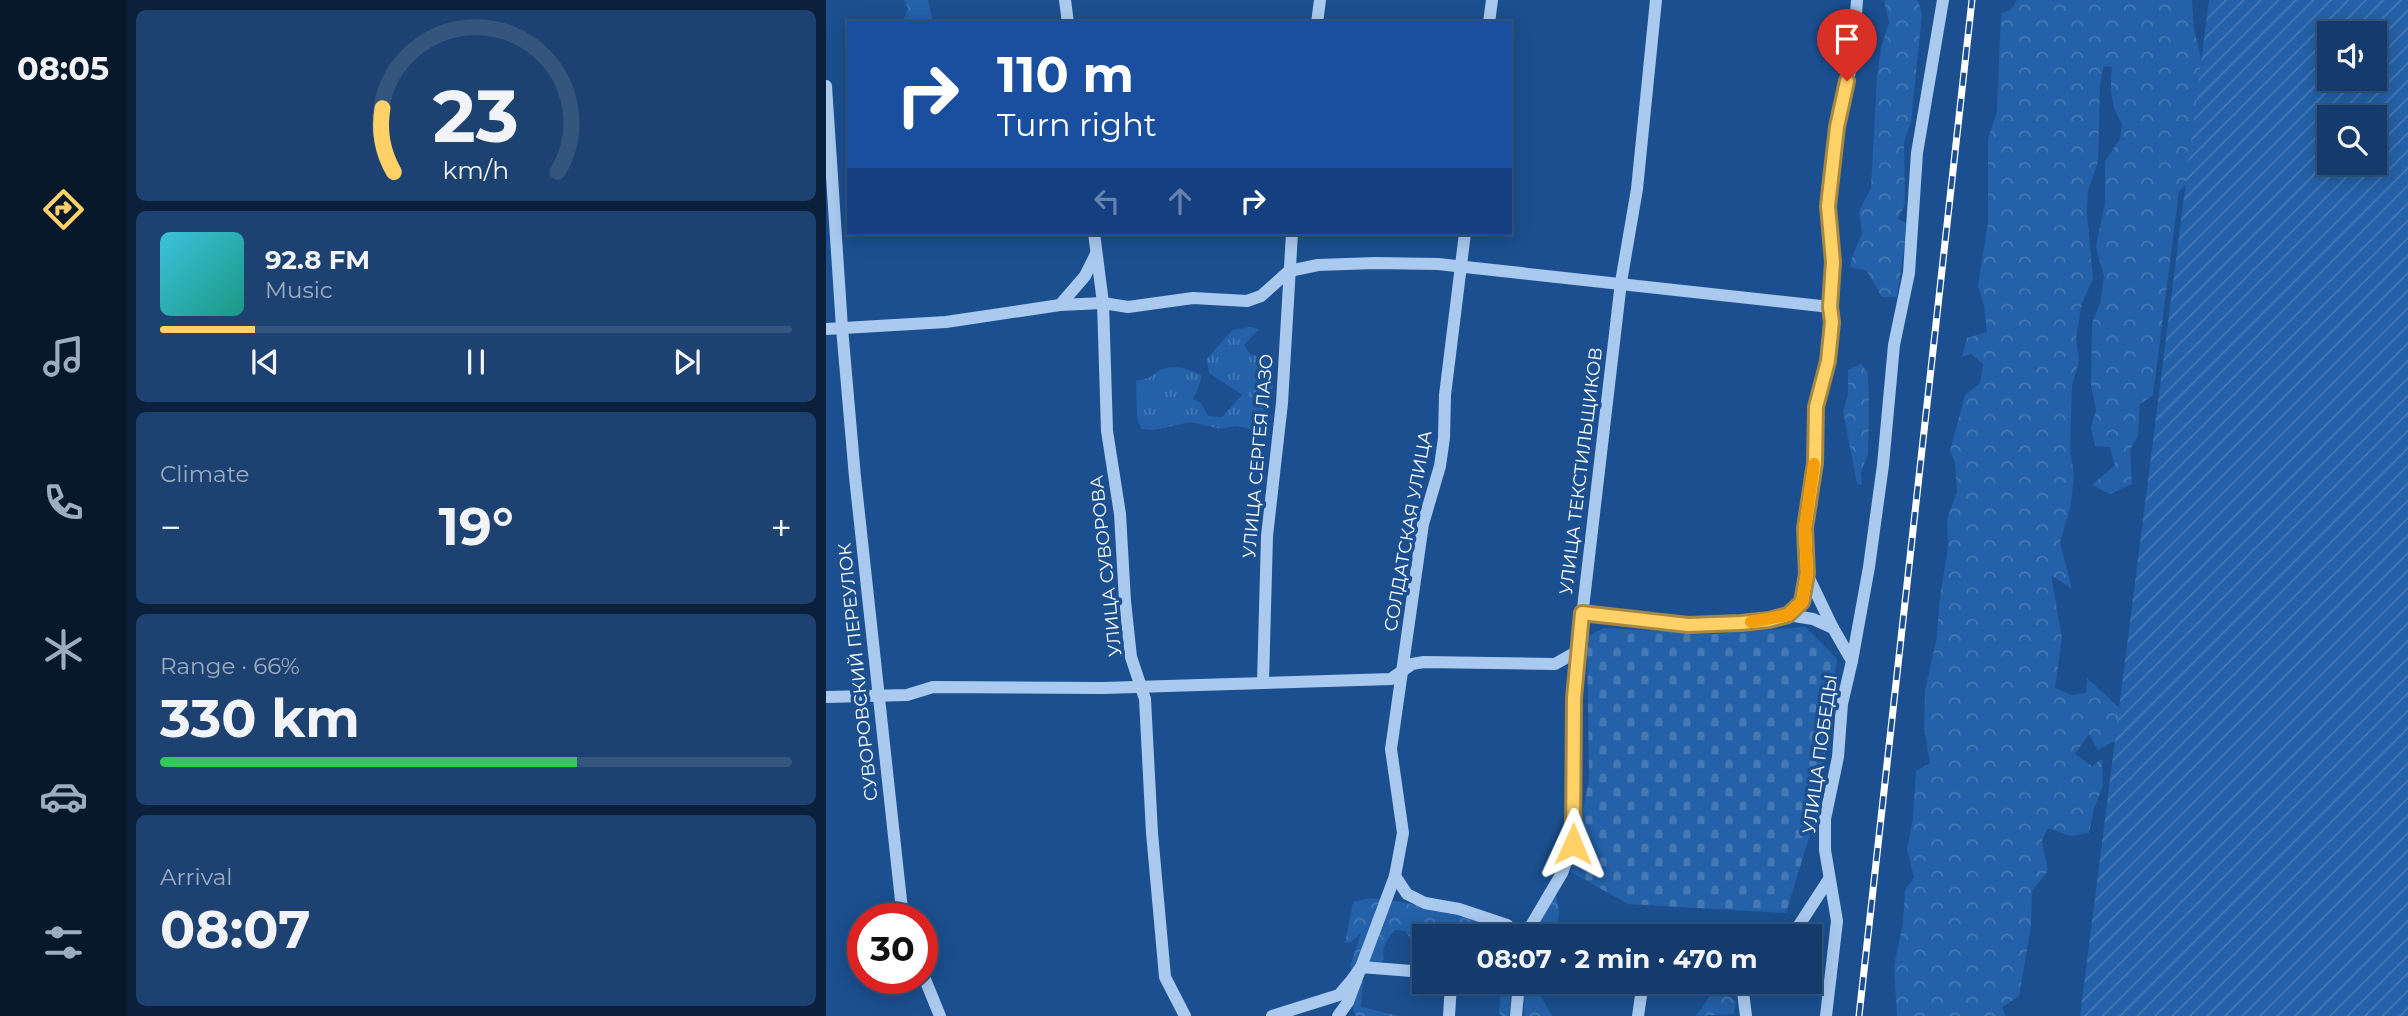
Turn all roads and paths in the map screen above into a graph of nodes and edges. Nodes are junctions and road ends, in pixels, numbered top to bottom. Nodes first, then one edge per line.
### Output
1 (1065, 0) edge
2 (1320, 0) edge
3 (1492, 0) edge
4 (1656, 0) edge
5 (1857, 0) edge
6 (1943, 0) edge
7 (1068, 21) edge
8 (1317, 21) edge
9 (1489, 21) edge
10 (826, 86) edge
11 (1094, 235) edge
12 (1292, 235) edge
13 (1465, 235) edge
14 (1096, 254) junction
15 (1462, 268) junction
16 (1289, 271) junction
17 (1621, 282) junction
18 (1102, 303) junction
19 (1060, 305) junction
20 (1830, 307) junction
21 (842, 328) junction
22 (826, 329) edge
23 (1807, 574) junction
24 (1582, 613) junction
25 (1788, 615) junction
26 (1833, 628) junction
27 (1578, 651) junction
28 (1852, 661) junction
29 (1401, 671) junction
30 (1263, 682) junction
31 (1142, 686) junction
32 (879, 696) junction
33 (826, 697) edge
34 (1395, 876) junction
35 (1829, 879) junction
36 (901, 903) edge
37 (1504, 924) edge
38 (1532, 924) edge
39 (1800, 924) edge
40 (1361, 967) junction
41 (1412, 971) edge
42 (931, 994) edge
43 (1450, 994) edge
44 (1518, 994) edge
45 (1641, 994) edge
46 (1745, 994) edge
47 (940, 1016) edge
48 (1186, 1016) edge
49 (1272, 1016) edge
50 (1338, 1016) edge
51 (1449, 1016) edge
52 (1516, 1016) edge
53 (1638, 1016) edge
54 (1746, 1016) edge
55 (1826, 1016) edge

1 - 7 street
2 - 8 street
3 - 9 street
4 - 17 street, УЛИЦА ТЕКСТИЛЬЩИКОВ
5 - 20 street
6 - 28 street
10 - 21 street, СУВОРОВСКИЙ ПЕРЕУЛОК
11 - 14 street, УЛИЦА СУВОРОВА
12 - 16 street, УЛИЦА СЕРГЕЯ ЛАЗО
13 - 15 street, СОЛДАТСКАЯ УЛИЦА
14 - 18 street, УЛИЦА СУВОРОВА
14 - 19 street
15 - 16 street
15 - 17 street
15 - 29 street, СОЛДАТСКАЯ УЛИЦА
16 - 18 street
16 - 30 street, УЛИЦА СЕРГЕЯ ЛАЗО
17 - 20 street
17 - 24 street, УЛИЦА ТЕКСТИЛЬЩИКОВ
18 - 19 street
18 - 31 street, УЛИЦА СУВОРОВА
19 - 21 street
20 - 23 street
21 - 22 street
21 - 32 street, СУВОРОВСКИЙ ПЕРЕУЛОК
23 - 25 street
23 - 26 street, УЛИЦА ПОБЕДЫ
24 - 25 street
24 - 27 street, УЛИЦА ТЕКСТИЛЬЩИКОВ
25 - 26 street
26 - 28 street, УЛИЦА ПОБЕДЫ
27 - 29 street
27 - 38 street, УЛИЦА ТЕКСТИЛЬЩИКОВ
28 - 35 street, УЛИЦА ПОБЕДЫ
29 - 30 street
29 - 34 street, СОЛДАТСКАЯ УЛИЦА
30 - 31 street
31 - 32 street
31 - 48 street, УЛИЦА СУВОРОВА
32 - 33 street
32 - 36 street, СУВОРОВСКИЙ ПЕРЕУЛОК
34 - 37 street
34 - 40 street, СОЛДАТСКАЯ УЛИЦА
35 - 39 street
35 - 55 street, УЛИЦА ПОБЕДЫ
40 - 41 street
40 - 49 street
40 - 50 street, СОЛДАТСКАЯ УЛИЦА
42 - 47 street
43 - 51 street
44 - 52 street
45 - 53 street
46 - 54 street

